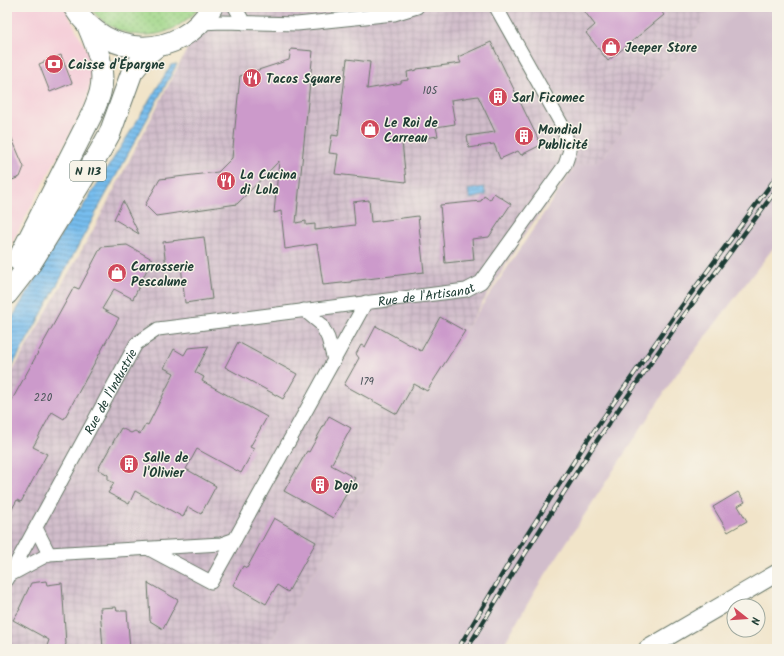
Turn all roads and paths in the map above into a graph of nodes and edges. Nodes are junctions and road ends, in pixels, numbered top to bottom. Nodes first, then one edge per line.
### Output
1 (74, 7) edge
2 (235, 7) edge
3 (417, 7) edge
4 (496, 7) edge
5 (206, 15) edge
6 (244, 23) junction
7 (88, 26) junction
8 (157, 46) junction
9 (8, 293) edge
10 (366, 302) junction
11 (304, 310) junction
12 (334, 360) junction
13 (36, 528) junction
14 (235, 539) junction
15 (149, 549) junction
16 (49, 554) junction
17 (777, 573) edge
18 (8, 577) edge
19 (647, 649) edge

1 - 7 main road
2 - 6 street
3 - 6 street
4 - 10 street, Rue de l'Artisanat
5 - 6 street
5 - 8 main road
7 - 8 main road
7 - 9 main road, N 113
8 - 9 main road, N 113
10 - 11 street, Rue de l'Industrie
10 - 12 street, Rue de l'Artisanat
11 - 12 street
11 - 13 street, Rue de l'Industrie
12 - 14 street, Rue de l'Artisanat
13 - 16 street
13 - 18 street, Rue de l'Industrie
14 - 15 street
14 - 15 street, Rue de l'Artisanat
15 - 16 street
16 - 18 street
17 - 19 street

